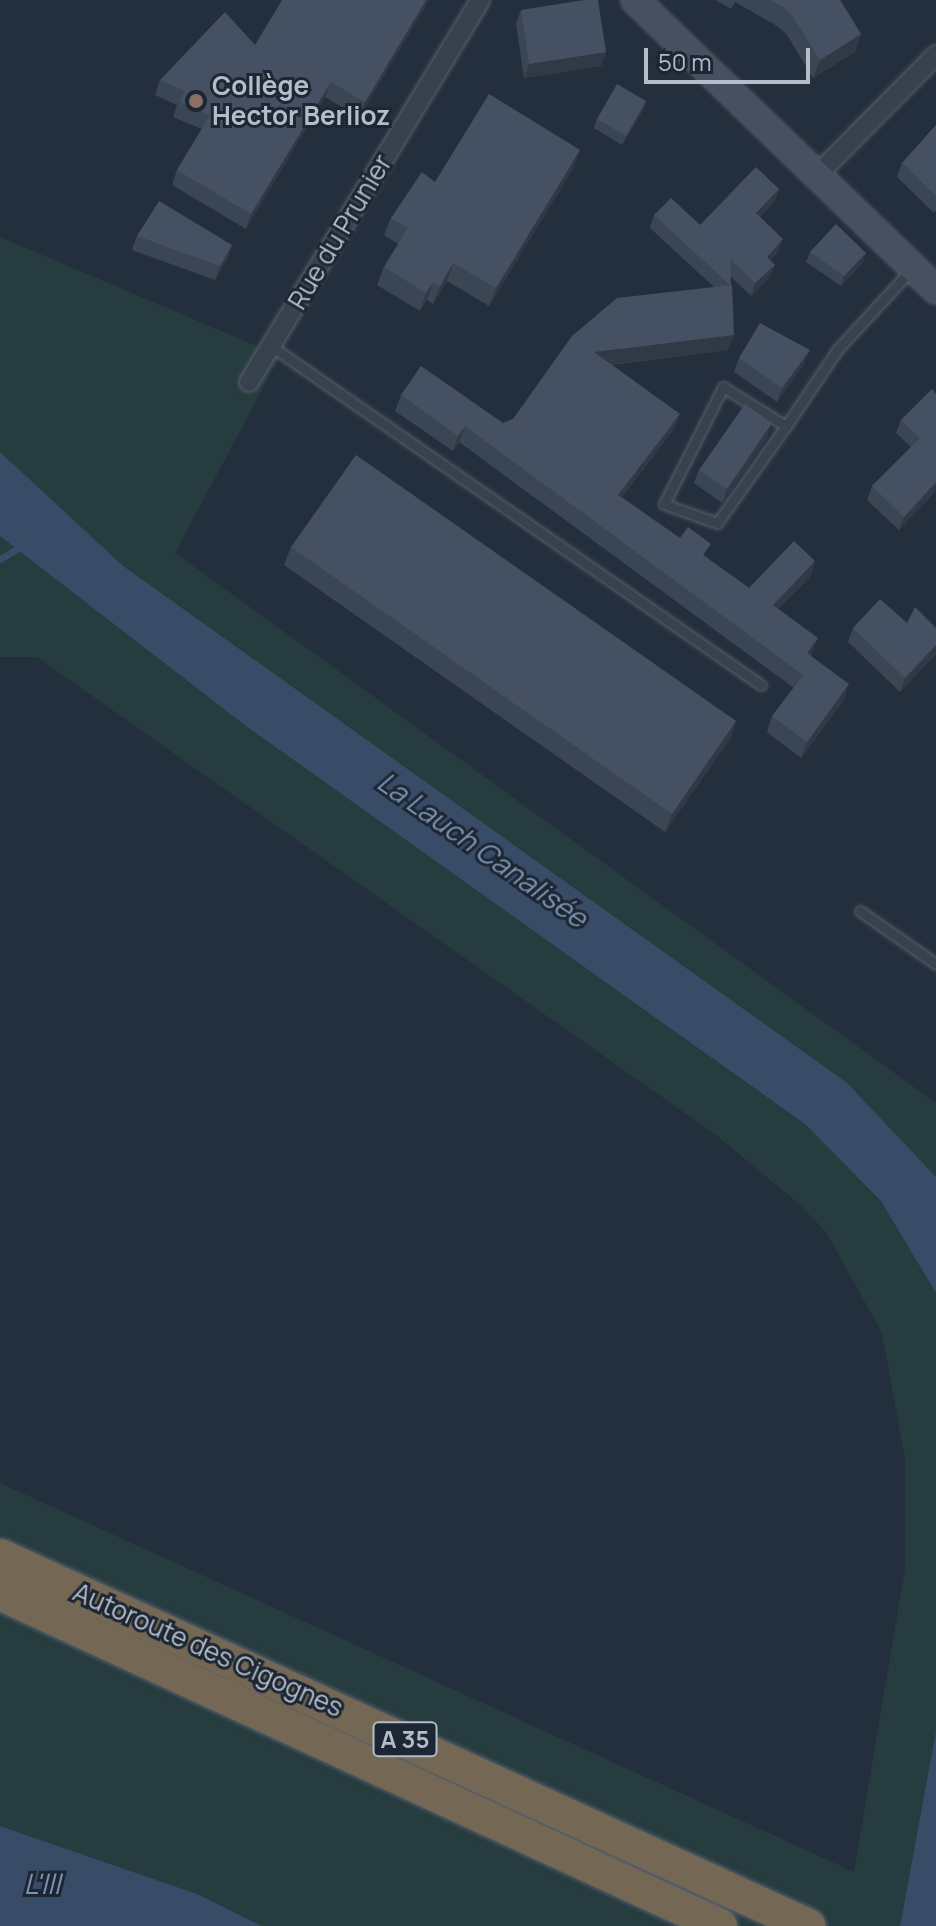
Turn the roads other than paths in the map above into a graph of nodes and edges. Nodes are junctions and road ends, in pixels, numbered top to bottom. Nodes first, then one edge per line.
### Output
1 (480, 0) edge
2 (635, 0) edge
3 (936, 55) edge
4 (815, 177) junction
5 (913, 268) junction
6 (936, 290) edge
7 (271, 346) junction
8 (249, 382) dead end
9 (786, 426) junction
10 (761, 685) dead end
11 (860, 911) dead end
12 (936, 964) edge
13 (0, 1556) edge
14 (0, 1593) edge
15 (720, 1926) edge
16 (808, 1926) edge

1 - 7 street, Rue du Prunier
2 - 4 street
3 - 4 street
4 - 5 street
5 - 6 street
5 - 9 lane
7 - 8 street, Rue du Prunier
7 - 10 lane
9 - 9 lane
11 - 12 lane
13 - 16 highway, Autoroute des Cigognes / A 35
14 - 15 highway, Autoroute des Cigognes / A 35

